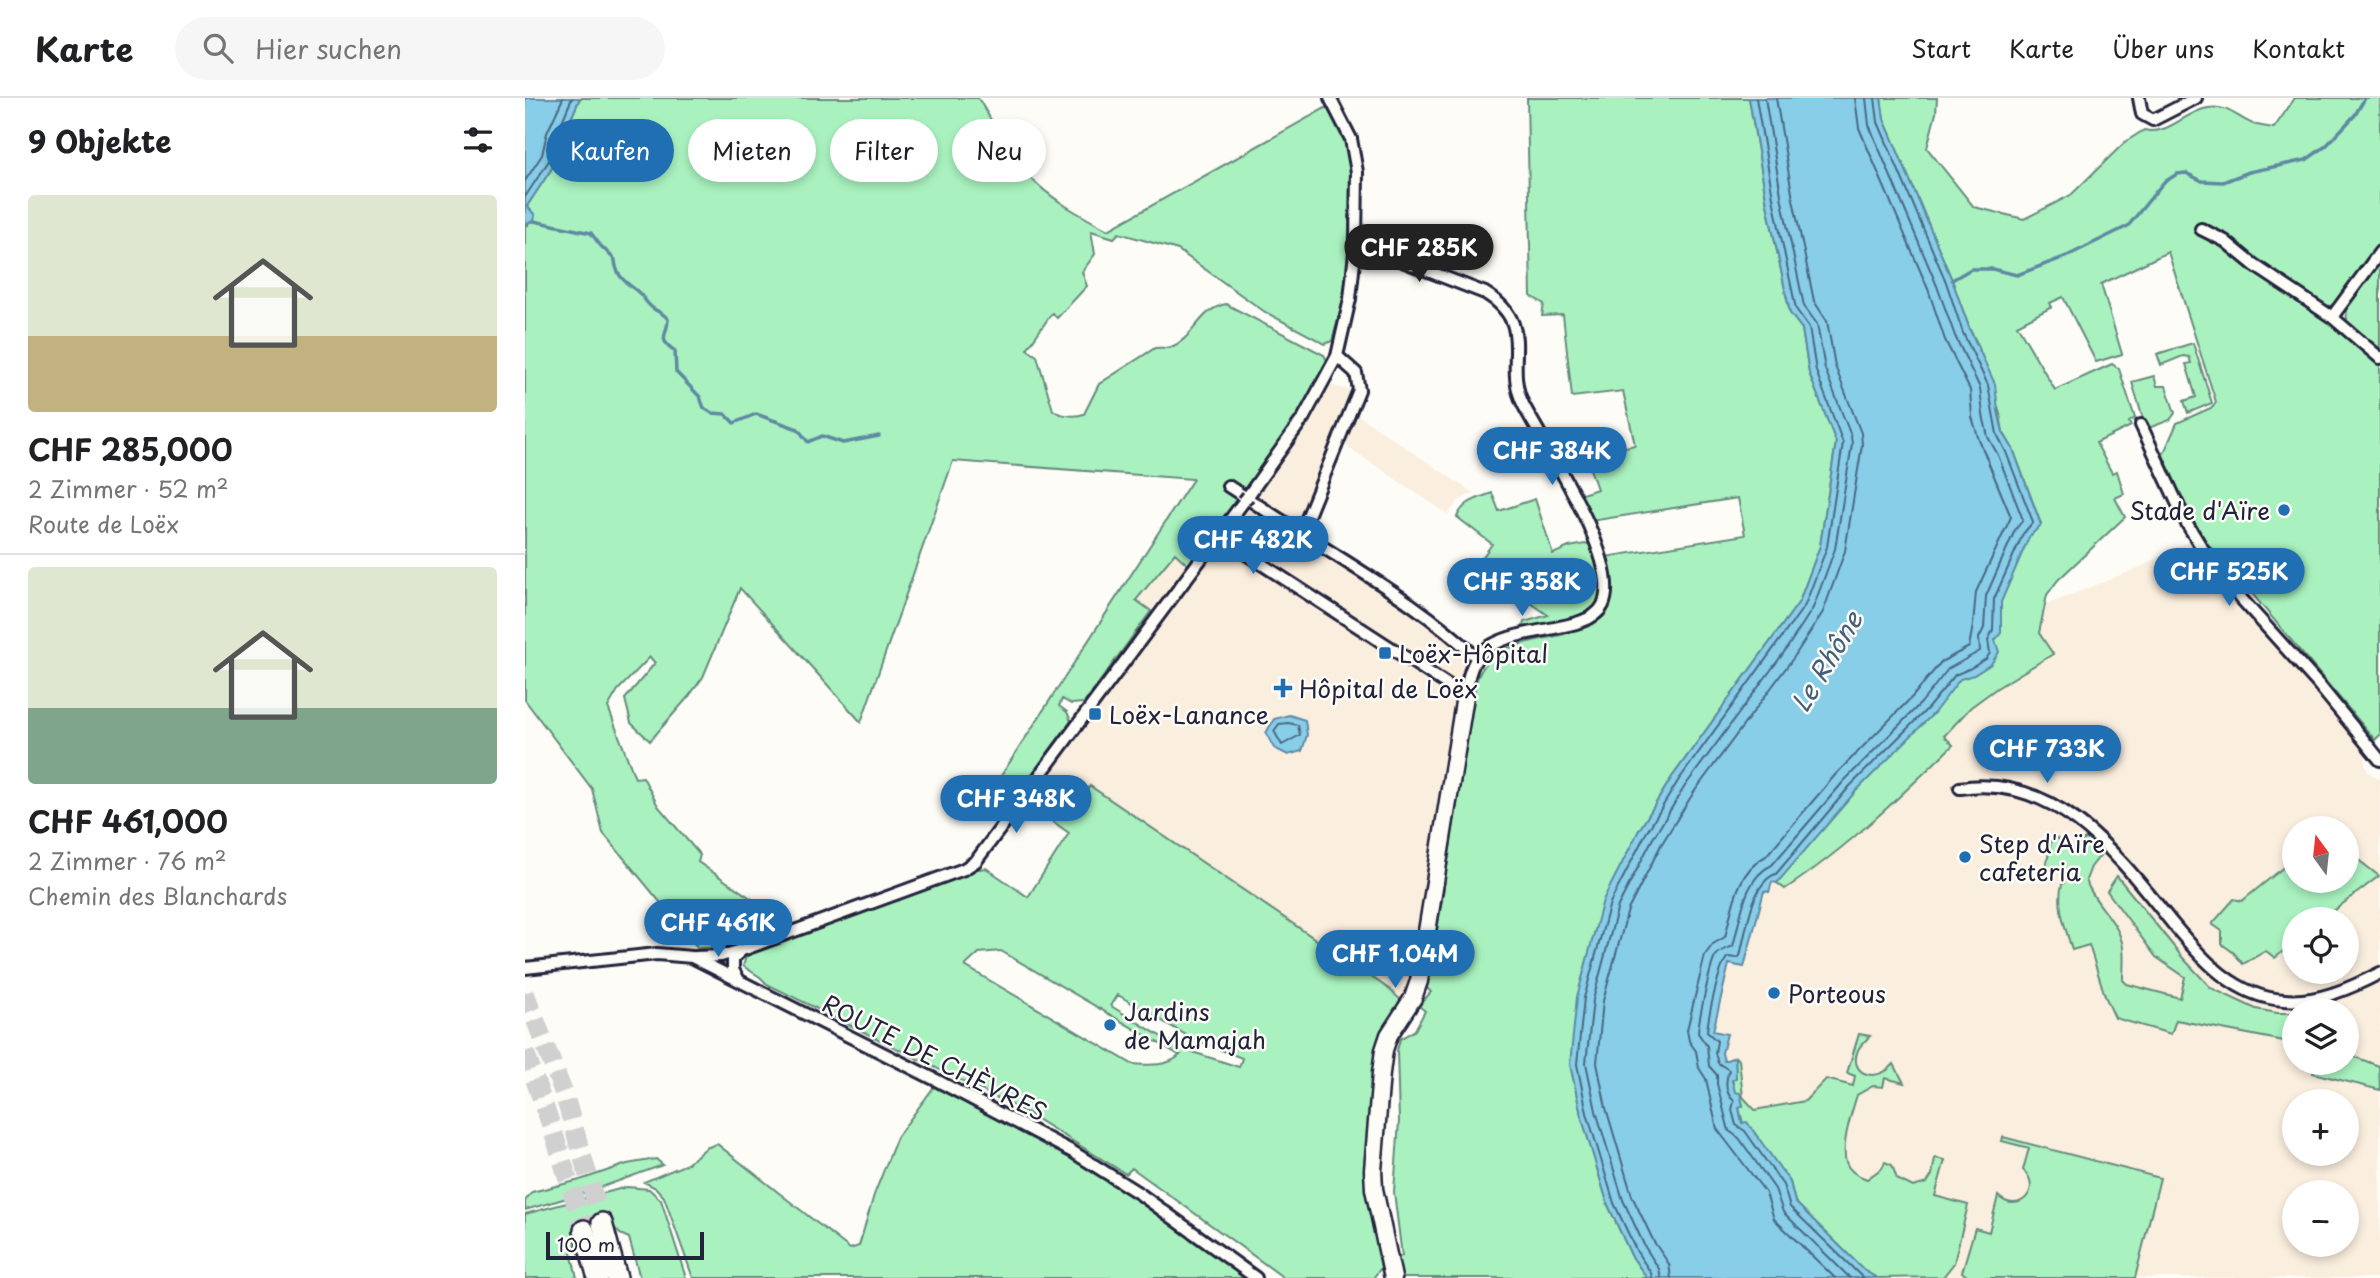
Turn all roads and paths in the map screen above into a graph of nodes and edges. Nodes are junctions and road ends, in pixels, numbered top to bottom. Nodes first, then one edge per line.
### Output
1 (1331, 98) edge
2 (2139, 98) edge
3 (2196, 98) edge
4 (2201, 229) dead end
5 (1356, 243) junction
6 (2380, 252) edge
7 (2332, 317) junction
8 (1338, 356) junction
9 (2380, 358) edge
10 (2141, 425) dead end
11 (1228, 485) dead end
12 (1301, 533) junction
13 (1217, 535) junction
14 (1477, 659) junction
15 (1465, 696) junction
16 (2377, 747) edge
17 (2380, 760) edge
18 (1960, 788) dead end
19 (745, 948) junction
20 (692, 957) junction
21 (525, 968) edge
22 (2380, 973) edge
23 (739, 981) junction
24 (598, 1278) edge
25 (618, 1278) edge
26 (1256, 1278) edge
27 (1393, 1278) edge

1 - 5 street
2 - 3 street
4 - 7 street
5 - 8 street
5 - 14 street
6 - 7 street
7 - 9 street
8 - 12 street
8 - 13 street
10 - 16 street
11 - 12 street
12 - 14 street
13 - 15 street
13 - 19 street
14 - 15 street
15 - 27 street
16 - 17 street
18 - 22 street
19 - 20 street
19 - 23 street
20 - 21 street, ROUTE DE CHÈVRES
20 - 23 street, ROUTE DE CHÈVRES
23 - 26 street, ROUTE DE CHÈVRES
24 - 25 highway

